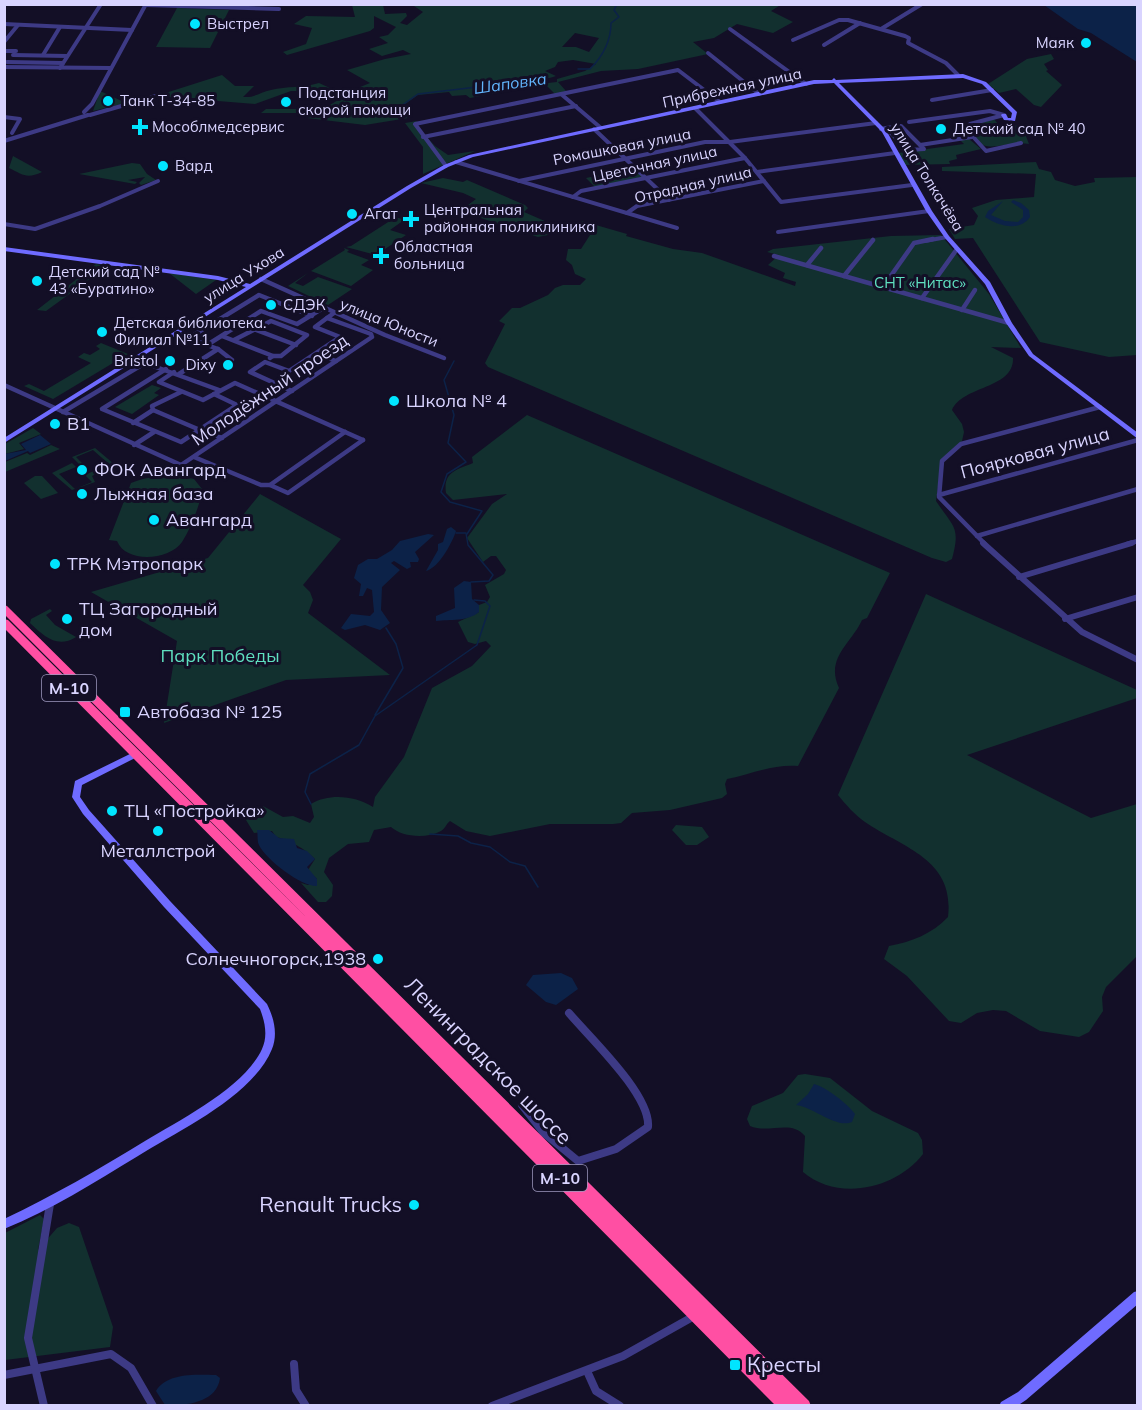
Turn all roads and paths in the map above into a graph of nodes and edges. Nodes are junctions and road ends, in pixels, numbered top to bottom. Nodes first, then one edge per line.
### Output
1 (101, 4) edge
2 (922, 4) edge
3 (146, 5) edge
4 (279, 9) dead end
5 (860, 23) junction
6 (4, 24) edge
7 (18, 25) junction
8 (60, 27) junction
9 (85, 28) junction
10 (730, 29) dead end
11 (881, 29) junction
12 (132, 30) junction
13 (793, 40) dead end
14 (4, 42) edge
15 (824, 45) dead end
16 (4, 51) edge
17 (708, 53) dead end
18 (13, 55) junction
19 (43, 56) junction
20 (67, 56) junction
21 (63, 63) junction
22 (6, 64) edge
23 (60, 68) junction
24 (111, 68) junction
25 (958, 75) junction
26 (834, 80) junction
27 (806, 84) junction
28 (992, 90) junction
29 (561, 94) junction
30 (759, 94) junction
31 (156, 96) dead end
32 (932, 100) dead end
33 (720, 102) junction
34 (92, 104) junction
35 (576, 106) junction
36 (695, 108) junction
37 (83, 113) junction
38 (90, 114) junction
39 (1004, 115) junction
40 (4, 117) edge
41 (70, 120) junction
42 (909, 122) dead end
43 (876, 123) junction
44 (598, 128) junction
45 (884, 128) junction
46 (4, 133) edge
47 (12, 133) junction
48 (21, 135) junction
49 (423, 137) junction
50 (972, 137) junction
51 (4, 141) edge
52 (730, 142) junction
53 (1021, 143) dead end
54 (920, 145) junction
55 (895, 153) junction
56 (625, 158) junction
57 (745, 158) junction
58 (456, 162) junction
59 (446, 166) junction
60 (757, 172) junction
61 (645, 178) junction
62 (158, 181) dead end
63 (519, 181) junction
64 (764, 181) junction
65 (912, 185) junction
66 (573, 197) junction
67 (669, 200) junction
68 (929, 211) junction
69 (627, 213) junction
70 (4, 224) edge
71 (677, 228) dead end
72 (778, 232) dead end
73 (947, 237) junction
74 (873, 240) dead end
75 (821, 248) dead end
76 (4, 249) edge
77 (957, 249) junction
78 (774, 256) dead end
79 (807, 265) junction
80 (844, 276) junction
81 (261, 279) junction
82 (250, 286) junction
83 (883, 287) junction
84 (975, 290) dead end
85 (922, 298) junction
86 (323, 308) junction
87 (962, 310) junction
88 (334, 313) junction
89 (312, 316) junction
90 (327, 318) junction
91 (1009, 323) junction
92 (254, 329) junction
93 (177, 333) junction
94 (222, 336) junction
95 (189, 338) junction
96 (234, 340) junction
97 (207, 345) junction
98 (296, 345) junction
99 (218, 350) junction
100 (316, 354) junction
101 (273, 356) junction
102 (444, 358) dead end
103 (232, 360) dead end
104 (336, 361) junction
105 (265, 362) junction
106 (165, 369) junction
107 (176, 373) junction
108 (4, 385) edge
109 (292, 391) junction
110 (181, 392) junction
111 (216, 392) junction
112 (277, 401) junction
113 (1100, 408) junction
114 (60, 410) junction
115 (153, 410) junction
116 (134, 423) junction
117 (200, 429) junction
118 (154, 432) junction
119 (345, 432) junction
120 (222, 438) junction
121 (4, 439) edge
122 (1137, 439) edge
123 (134, 445) junction
124 (194, 457) junction
125 (270, 485) junction
126 (1137, 489) edge
127 (939, 495) junction
128 (976, 536) junction
129 (1137, 541) edge
130 (1019, 577) junction
131 (1137, 597) edge
132 (4, 608) edge
133 (1065, 619) junction
134 (4, 622) edge
135 (1137, 660) edge
136 (140, 749) junction
137 (569, 1013) dead end
138 (522, 1105) dead end
139 (540, 1135) junction
140 (50, 1204) junction
141 (4, 1224) edge
142 (1137, 1296) edge
143 (696, 1315) junction
144 (294, 1364) dead end
145 (34, 1370) junction
146 (587, 1371) junction
147 (4, 1375) edge
148 (44, 1406) edge
149 (153, 1406) edge
150 (306, 1406) edge
151 (492, 1406) edge
152 (620, 1406) edge
153 (787, 1406) edge
154 (804, 1406) edge
155 (1005, 1406) edge

1 - 9 street
2 - 11 street
3 - 4 street
3 - 12 street
5 - 11 street
5 - 13 street
5 - 15 street
6 - 7 street
7 - 8 street
7 - 14 street
8 - 9 street
8 - 19 street
9 - 12 street
9 - 20 street
10 - 27 street
11 - 25 street
12 - 24 street
16 - 18 street
17 - 30 street
18 - 19 street
18 - 22 street
19 - 20 street
20 - 21 street
21 - 22 street
21 - 23 street
22 - 23 street
23 - 24 street
24 - 34 street
25 - 26 street, Прибрежная улица
25 - 28 street, Прибрежная улица
26 - 27 street, Прибрежная улица
26 - 43 street, улица Толкачёва
27 - 30 street, Прибрежная улица
28 - 32 street
28 - 39 street, Прибрежная улица
29 - 33 street
29 - 35 street
29 - 49 street
30 - 33 street, Прибрежная улица
31 - 38 street
33 - 36 street, Прибрежная улица
34 - 37 street
34 - 38 street
35 - 44 street
35 - 49 street
36 - 44 street, Прибрежная улица
36 - 52 street
37 - 38 street
37 - 41 street
38 - 41 street
39 - 42 street
39 - 50 street
40 - 47 street
41 - 48 street
43 - 45 street, улица Толкачёва
43 - 52 street, Ромашковая улица
44 - 56 street
44 - 58 street, Прибрежная улица
45 - 54 street
45 - 54 street
45 - 55 street, улица Толкачёва
46 - 47 street
47 - 48 street
48 - 51 street
49 - 59 street
50 - 53 street
50 - 54 street
52 - 56 street, Ромашковая улица
52 - 57 street
55 - 60 street
55 - 65 street, улица Толкачёва
56 - 61 street
56 - 63 street, Ромашковая улица
57 - 60 street
57 - 61 street, Цветочная улица
58 - 59 street, Прибрежная улица
58 - 63 street
59 - 81 street, улица Ухова
60 - 64 street
61 - 66 street, Цветочная улица
61 - 67 street
62 - 70 street
63 - 66 street
64 - 65 street
64 - 67 street, Отрадная улица
65 - 68 street, улица Толкачёва
66 - 69 street
67 - 69 street, Отрадная улица
68 - 72 street
68 - 73 street, улица Толкачёва
69 - 71 street
73 - 77 street, улица Толкачёва
73 - 83 street
74 - 80 street
75 - 79 street
76 - 82 street
77 - 85 street
77 - 91 street, улица Толкачёва
78 - 79 street
79 - 80 street
80 - 83 street
81 - 82 street, улица Ухова
81 - 86 street, улица Юности
82 - 93 street, улица Ухова
83 - 85 street
84 - 87 street
85 - 87 street
86 - 88 street, улица Юности
86 - 89 street
87 - 91 street
88 - 90 street
88 - 102 street, улица Юности
89 - 94 street
89 - 95 street
90 - 100 street
90 - 104 street, Молодёжный проезд
91 - 113 street, улица Толкачёва
92 - 96 street
92 - 98 street
92 - 98 street
93 - 95 street
93 - 114 street, улица Ухова
94 - 96 street
94 - 97 street
95 - 97 street
96 - 101 street
97 - 99 street
98 - 101 street
99 - 103 street
99 - 107 street
100 - 104 street
100 - 105 street
101 - 105 street
104 - 109 street, Молодёжный проезд
105 - 109 street
106 - 107 street
106 - 114 street
106 - 116 street
107 - 110 street
107 - 111 street
108 - 114 street
109 - 112 street, Молодёжный проезд
110 - 111 street
110 - 115 street
111 - 112 street
111 - 117 street
112 - 119 street
112 - 120 street, Молодёжный проезд
113 - 122 street, улица Толкачёва
113 - 127 street
114 - 121 street, улица Ухова
114 - 123 street
115 - 116 street
115 - 117 street
116 - 118 street
117 - 118 street
117 - 120 street
118 - 123 street
119 - 125 street
119 - 125 street
120 - 124 street, Молодёжный проезд
122 - 127 street, Поярковая улица
123 - 124 street, Молодёжный проезд
124 - 125 street
126 - 128 street
127 - 128 street
128 - 130 street
129 - 130 street
130 - 133 street
131 - 133 street
132 - 136 highway, М-10
133 - 135 street
134 - 136 highway, М-10
136 - 139 highway, Ленинградское шоссе / М-10
136 - 140 street
136 - 143 highway, Ленинградское шоссе / М-10
137 - 139 street
138 - 139 street
139 - 154 highway, Ленинградское шоссе / М-10
140 - 141 street
140 - 145 street
142 - 155 street
143 - 146 street
143 - 153 highway, Ленинградское шоссе / М-10
144 - 150 street
145 - 147 street
145 - 148 street
145 - 149 street
146 - 151 street
146 - 152 street

